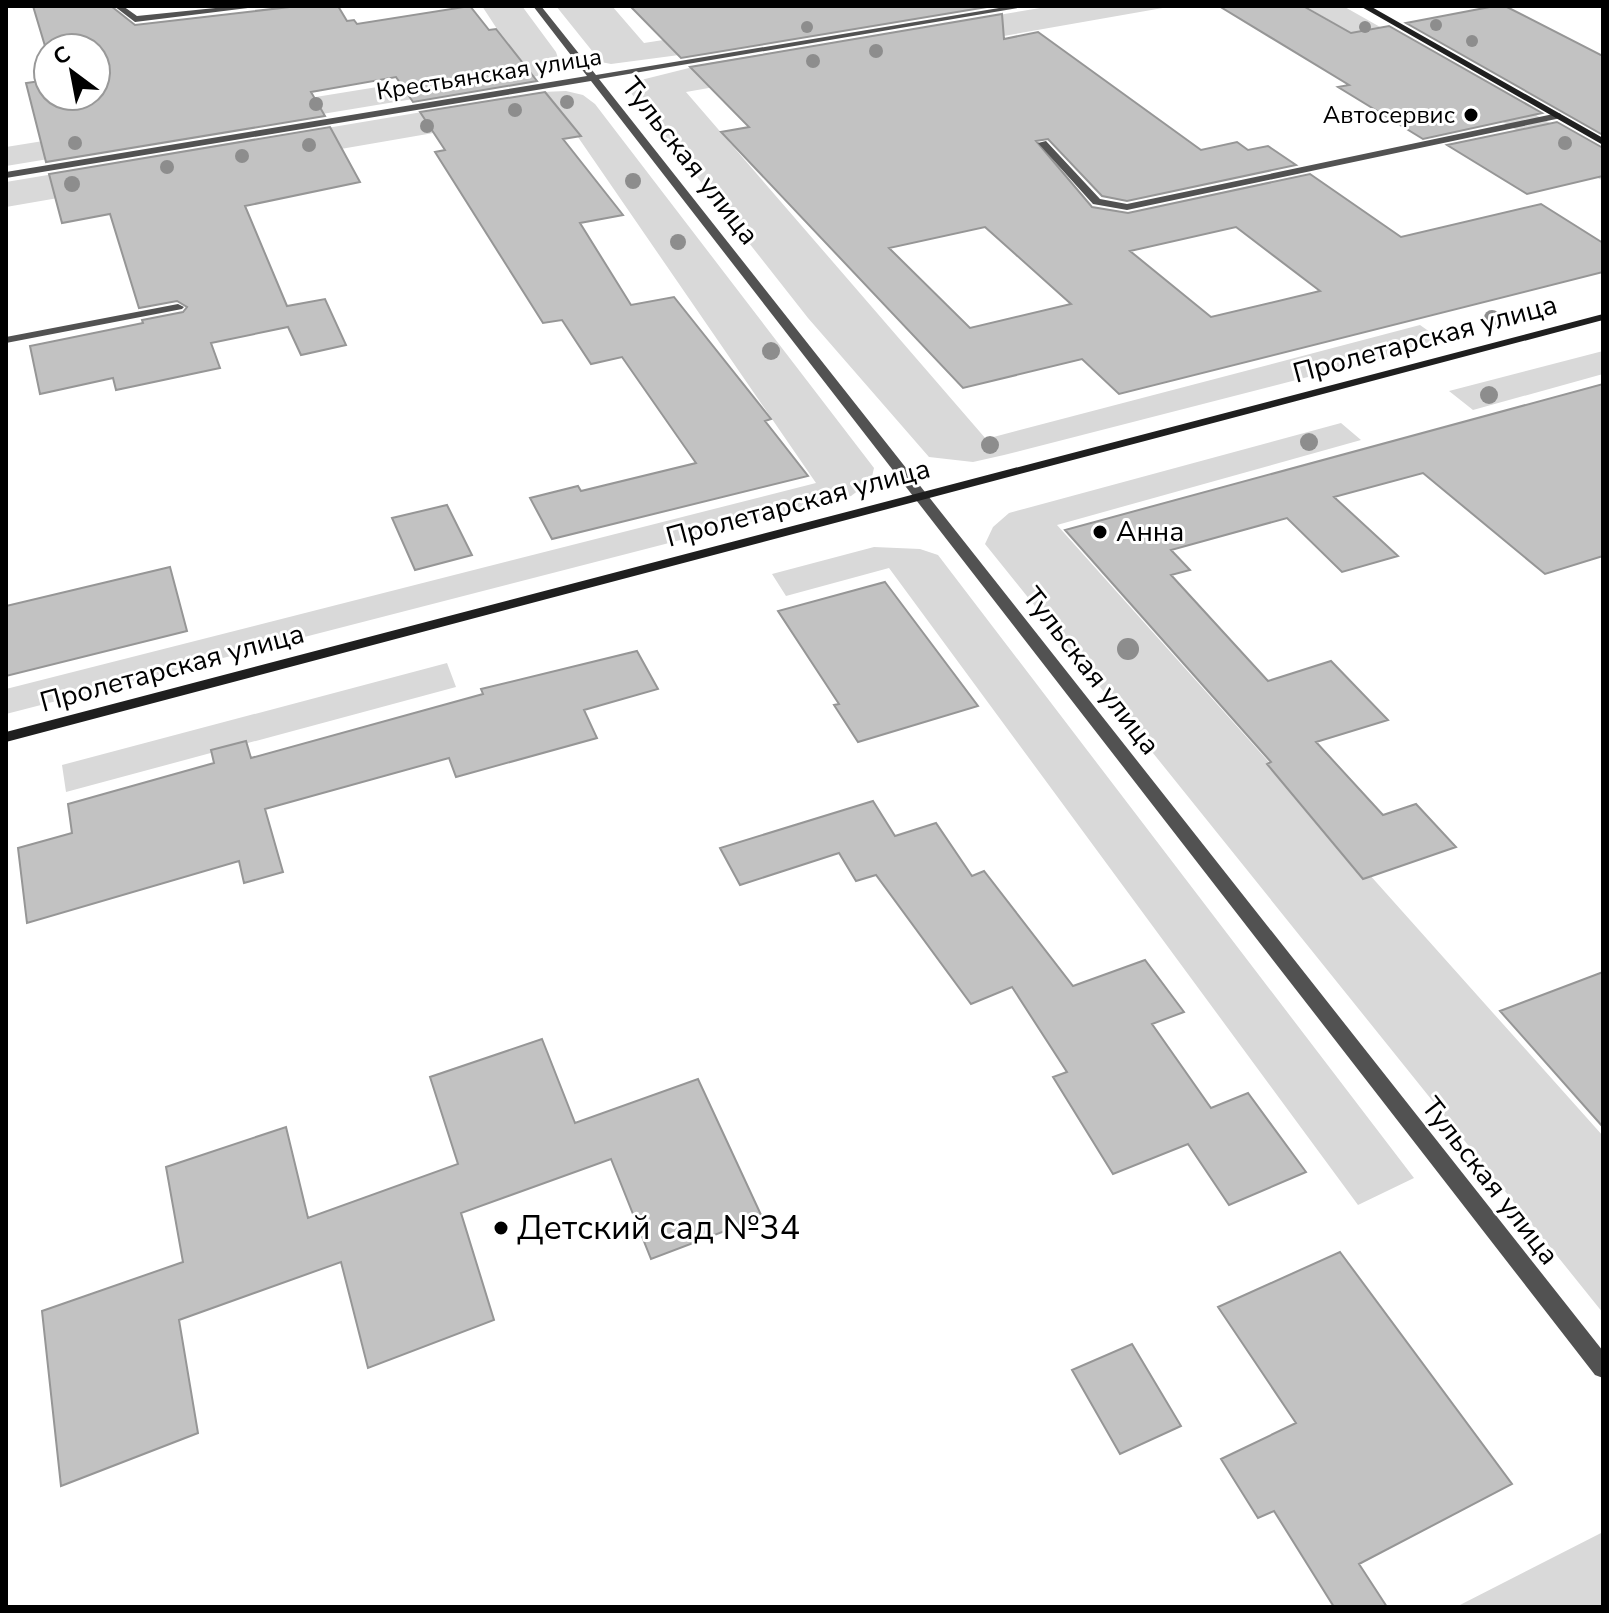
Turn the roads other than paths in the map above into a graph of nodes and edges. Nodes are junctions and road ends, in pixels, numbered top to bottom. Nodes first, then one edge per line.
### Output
1 (118, 6) edge
2 (259, 6) edge
3 (537, 6) edge
4 (1026, 6) edge
5 (1364, 6) edge
6 (591, 78) junction
7 (1558, 116) junction
8 (1603, 142) edge
9 (1043, 143) dead end
10 (6, 175) edge
11 (178, 307) dead end
12 (1603, 317) edge
13 (6, 340) edge
14 (920, 495) junction
15 (6, 737) edge
16 (1603, 1368) edge

1 - 2 street
3 - 6 street, Тульская улица
4 - 6 street, Крестьянская улица
5 - 7 street
6 - 10 street, Крестьянская улица
6 - 14 street, Тульская улица
7 - 8 street
7 - 9 street
11 - 13 street
12 - 14 street, Пролетарская улица
14 - 15 street, Пролетарская улица
14 - 16 street, Тульская улица

